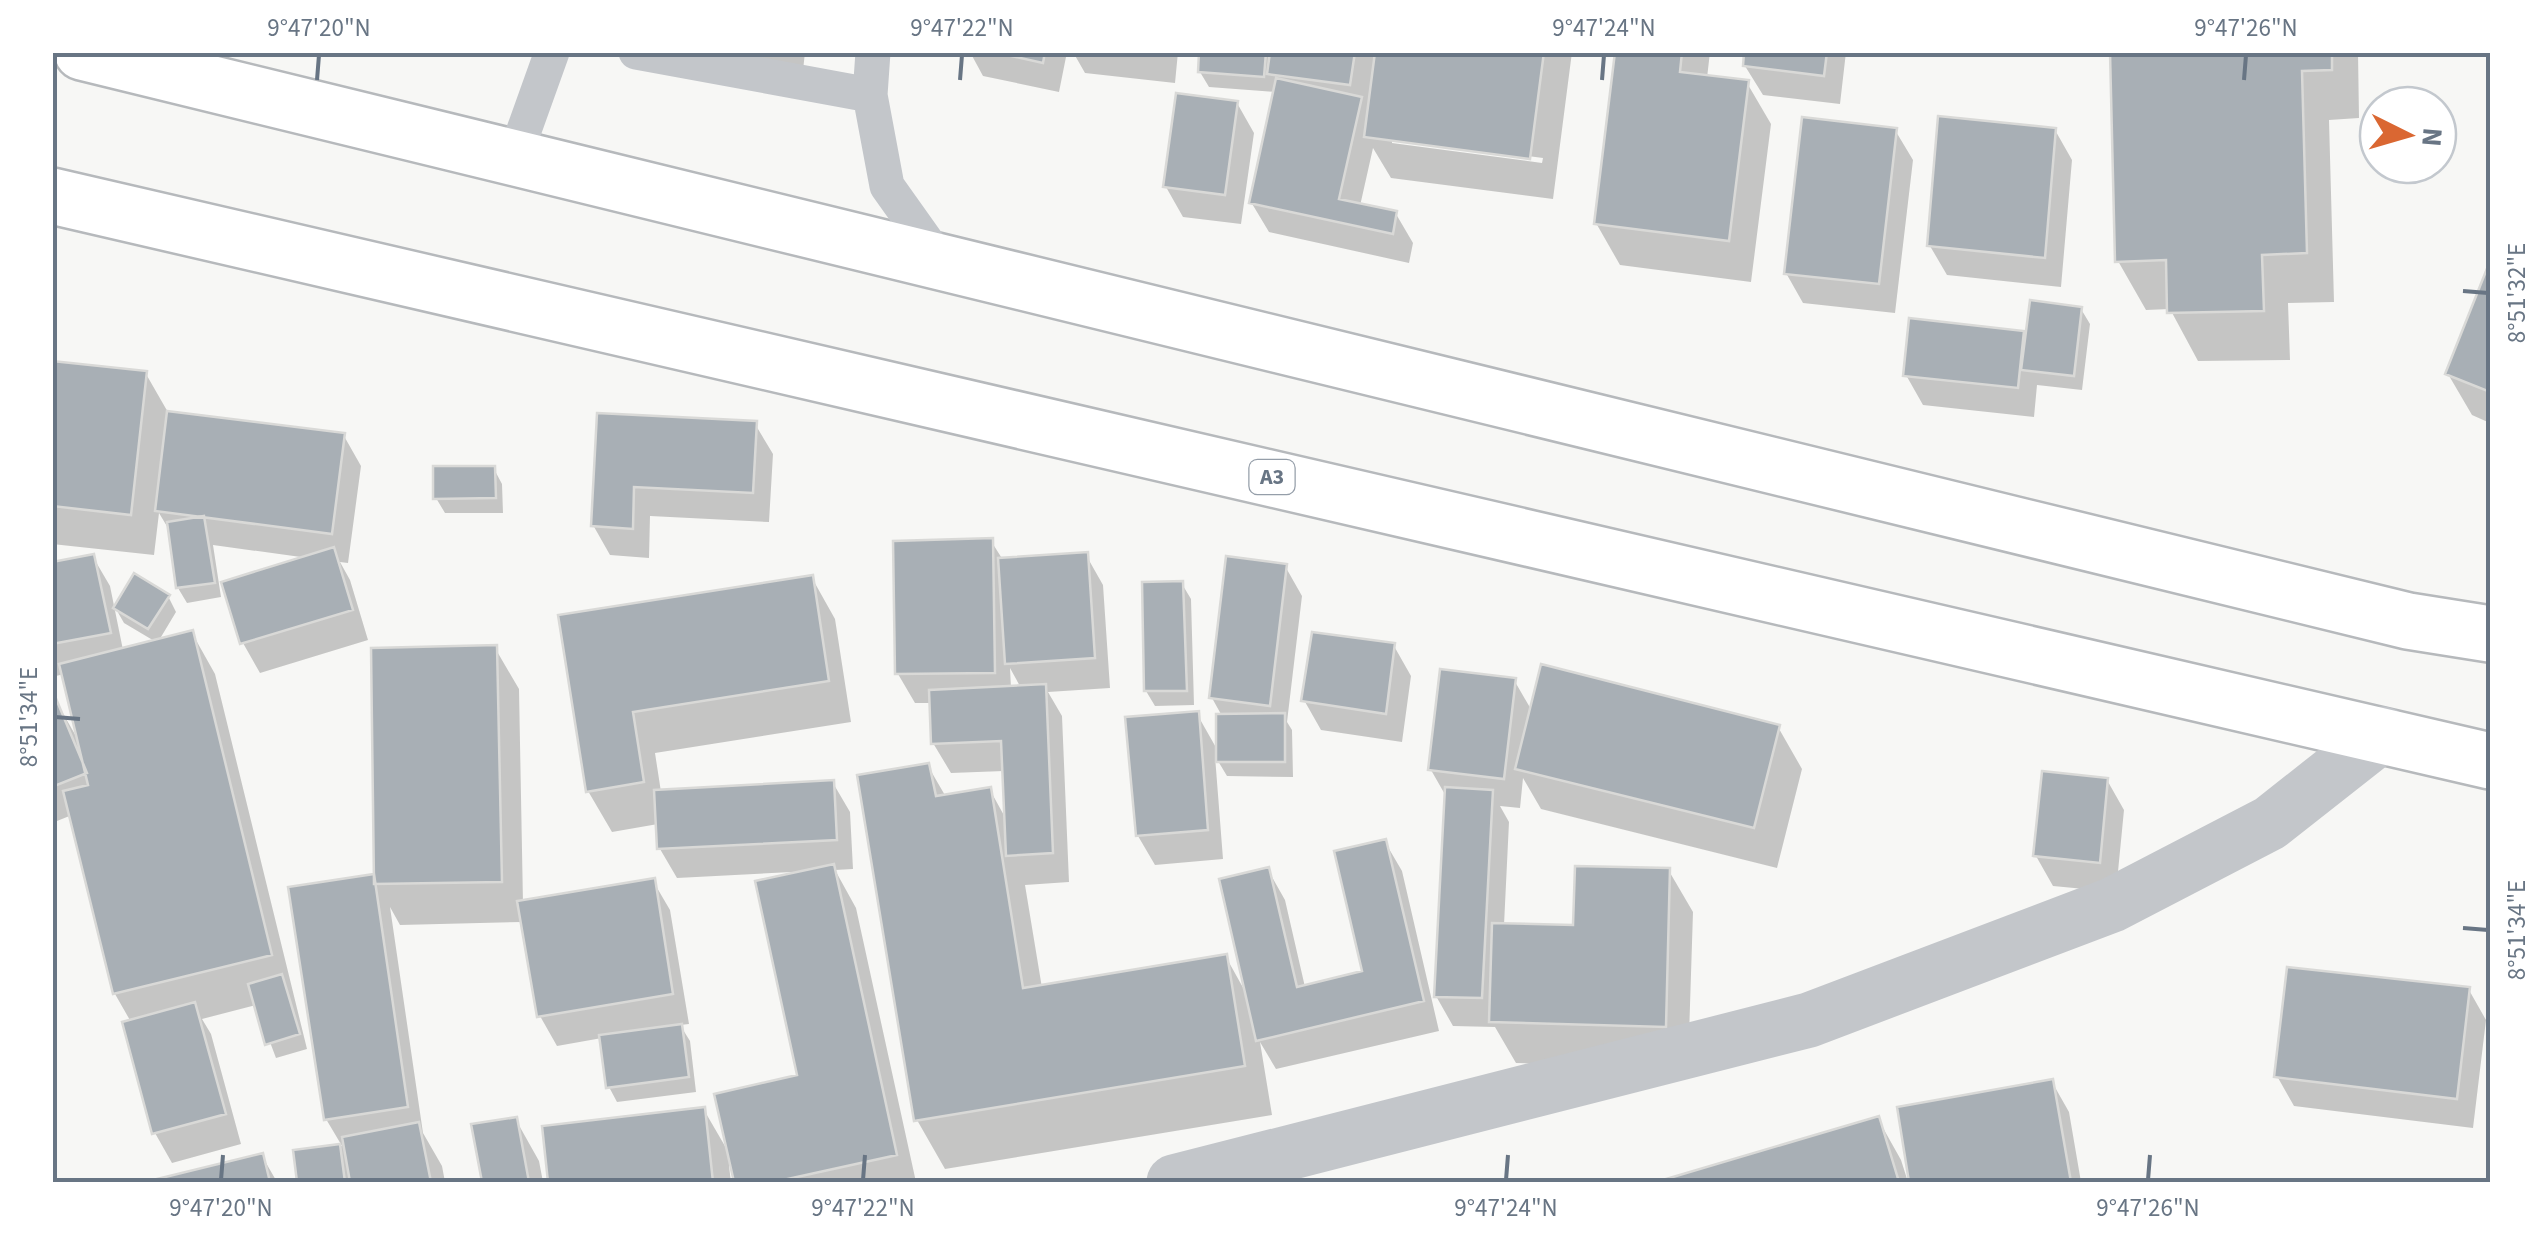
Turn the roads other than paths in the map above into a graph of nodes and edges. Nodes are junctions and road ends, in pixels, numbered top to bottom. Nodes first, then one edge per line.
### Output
1 (82, 52) edge
2 (552, 52) edge
3 (636, 52) edge
4 (873, 52) edge
5 (870, 95) junction
6 (514, 158) junction
7 (52, 196) edge
8 (941, 262) junction
9 (2490, 634) edge
10 (2382, 734) junction
11 (2490, 761) edge
12 (1176, 1182) edge

1 - 6 highway
2 - 6 lane
3 - 5 lane
4 - 5 lane
5 - 8 lane
6 - 8 highway
7 - 10 highway, A3
8 - 9 highway
10 - 11 highway, A3
10 - 12 street

